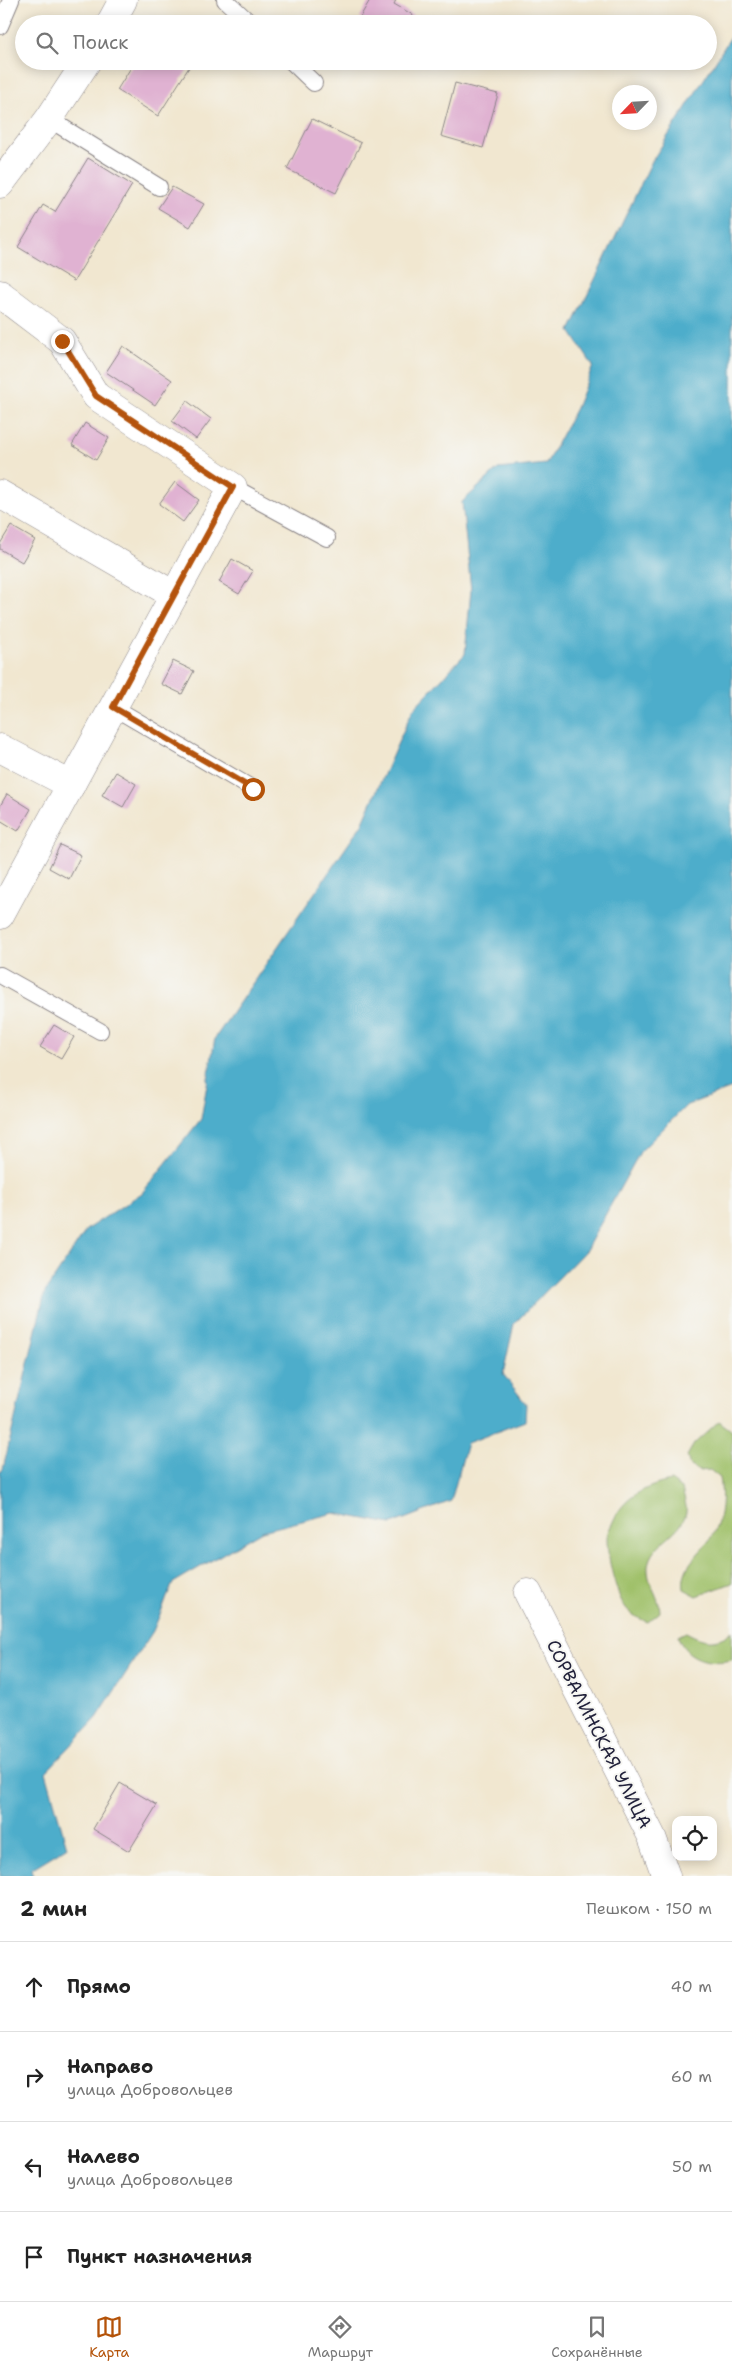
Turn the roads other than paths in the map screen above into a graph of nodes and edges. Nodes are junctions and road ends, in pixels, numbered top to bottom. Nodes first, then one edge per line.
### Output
1 (11, 0) edge
2 (123, 0) edge
3 (225, 0) edge
4 (115, 15) edge
5 (241, 15) edge
6 (0, 26) edge
7 (81, 70) edge
8 (300, 70) edge
9 (314, 83) dead end
10 (49, 120) junction
11 (0, 184) edge
12 (159, 187) dead end
13 (0, 294) edge
14 (233, 487) junction
15 (0, 494) edge
16 (327, 538) dead end
17 (174, 595) junction
18 (113, 707) junction
19 (0, 748) edge
20 (71, 785) junction
21 (253, 789) dead end
22 (0, 915) edge
23 (0, 975) edge
24 (100, 1031) dead end
25 (528, 1593) dead end
26 (666, 1876) edge

1 - 6 lane
2 - 4 street
3 - 5 lane
7 - 10 street
8 - 9 lane
10 - 11 street
10 - 12 lane
13 - 14 street
14 - 16 lane
14 - 17 street
15 - 17 street
17 - 18 street
18 - 20 street
18 - 21 lane
19 - 20 street
20 - 22 street
23 - 24 lane
25 - 26 street, СОРВАЛИНСКАЯ УЛИЦА

